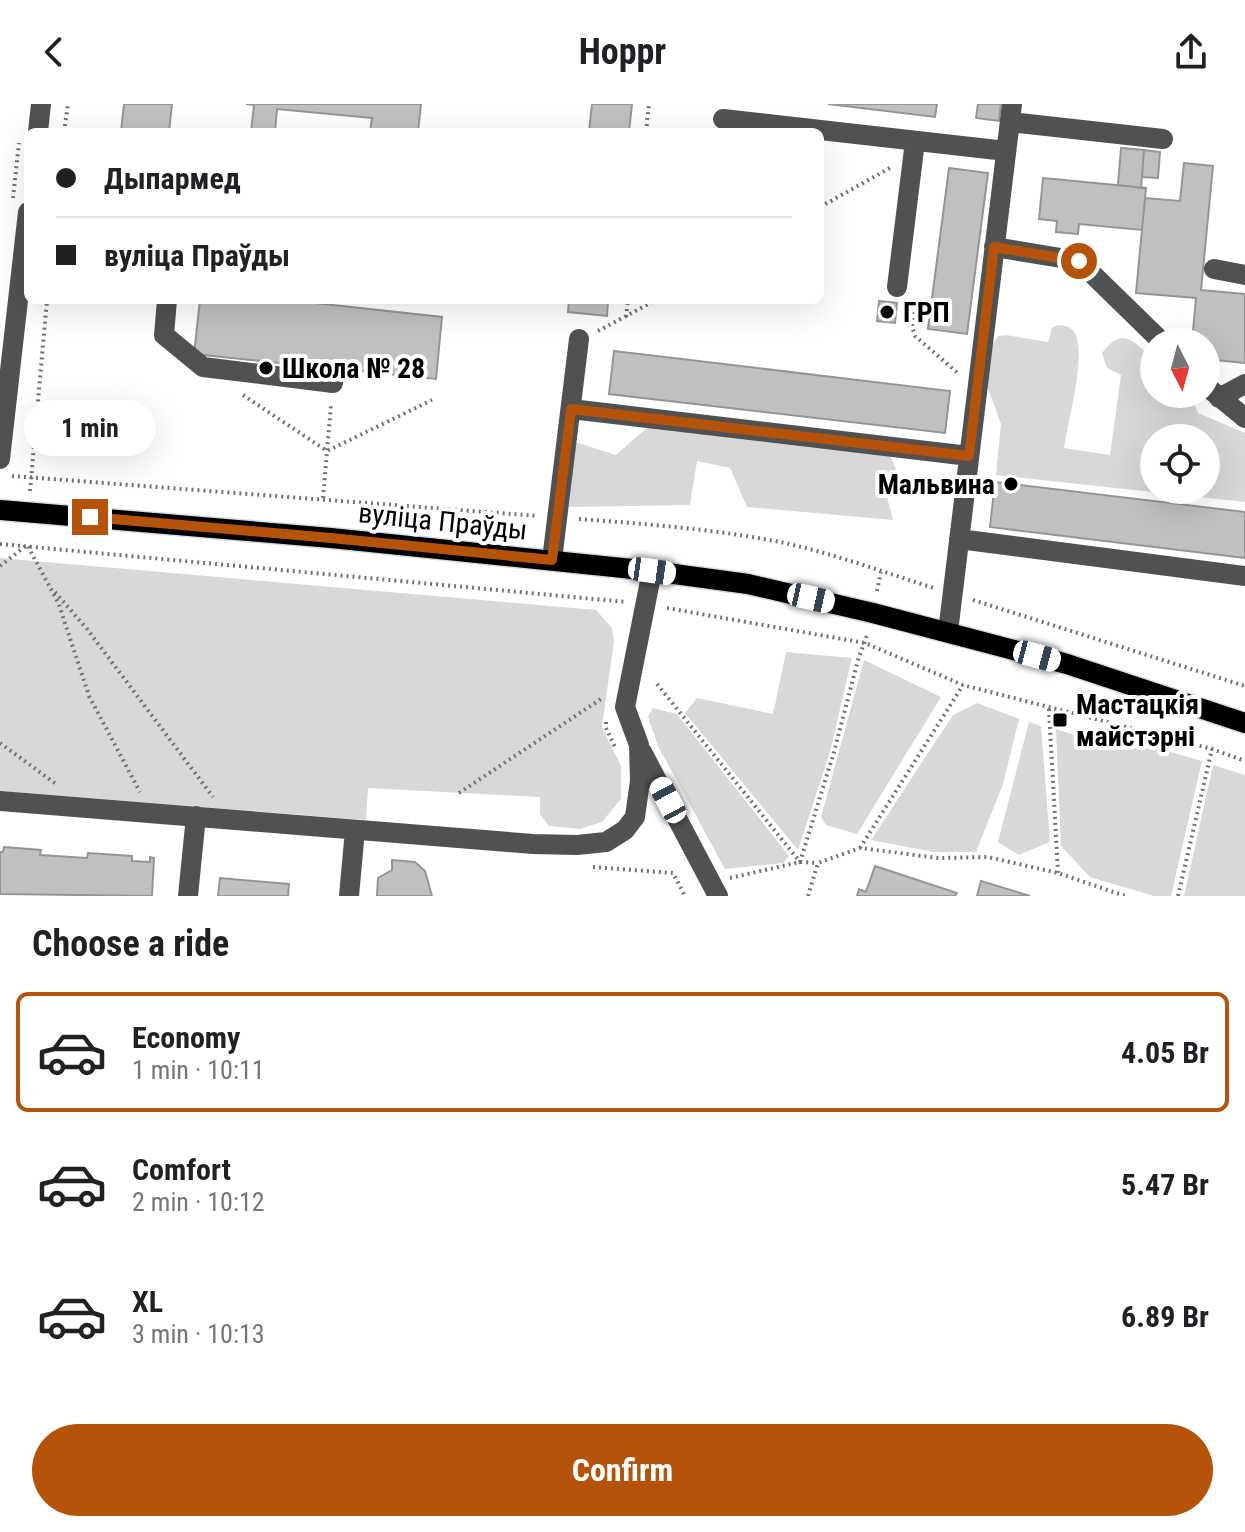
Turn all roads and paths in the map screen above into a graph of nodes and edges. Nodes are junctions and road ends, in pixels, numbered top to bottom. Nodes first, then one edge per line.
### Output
1 (41, 104) edge
2 (68, 104) edge
3 (649, 104) edge
4 (1011, 113) edge
5 (723, 119) dead end
6 (38, 128) edge
7 (65, 128) edge
8 (646, 128) edge
9 (782, 128) edge
10 (824, 134) edge
11 (1163, 139) dead end
12 (914, 148) junction
13 (1006, 151) junction
14 (824, 204) edge
15 (994, 247) junction
16 (24, 252) edge
17 (1214, 269) dead end
18 (1245, 275) edge
19 (906, 291) joint
20 (47, 304) edge
21 (167, 304) edge
22 (628, 304) edge
23 (649, 304) edge
24 (626, 317) junction
25 (1148, 328) edge
26 (579, 339) joint
27 (333, 383) joint
28 (1245, 384) edge
29 (977, 390) junction
30 (1220, 390) edge
31 (240, 392) dead end
32 (1220, 398) edge
33 (432, 400) dead end
34 (571, 409) junction
35 (1245, 418) edge
36 (327, 451) junction
37 (969, 456) junction
38 (0, 459) edge
39 (30, 478) dead end
40 (323, 498) dead end
41 (0, 510) edge
42 (959, 539) junction
43 (552, 560) junction
44 (0, 566) edge
45 (652, 571) junction
46 (882, 571) dead end
47 (1245, 576) edge
48 (48, 584) junction
49 (623, 601) dead end
50 (873, 613) junction
51 (621, 616) dead end
52 (948, 632) junction
53 (657, 684) dead end
54 (963, 685) dead end
55 (608, 704) dead end
56 (1049, 709) dead end
57 (607, 716) dead end
58 (1245, 723) edge
59 (639, 745) junction
60 (1212, 749) dead end
61 (617, 753) dead end
62 (459, 793) dead end
63 (0, 801) edge
64 (151, 812) junction
65 (196, 816) junction
66 (230, 819) junction
67 (355, 830) junction
68 (860, 848) junction
69 (800, 862) junction
70 (818, 863) junction
71 (673, 873) dead end
72 (1058, 873) junction
73 (715, 889) edge
74 (188, 896) edge
75 (349, 896) edge
76 (808, 896) edge
77 (1125, 896) edge
78 (1178, 896) edge

1 - 6 street
2 - 7 path
3 - 8 path
4 - 11 street
4 - 13 street
5 - 9 street
10 - 12 street
12 - 13 street
12 - 14 path
12 - 19 street
13 - 15 street
15 - 25 street
15 - 29 street
16 - 38 street
17 - 18 street
19 - 29 path
20 - 39 path
21 - 27 street
22 - 24 path
23 - 24 path
24 - 26 path
26 - 34 street
27 - 36 path
28 - 30 street
29 - 37 street
31 - 36 path
32 - 35 street
33 - 36 path
34 - 37 street
34 - 43 street
36 - 40 path
37 - 42 street
41 - 43 main road, вуліца Праўды
42 - 47 street
42 - 52 street
43 - 45 main road, вуліца Праўды
44 - 48 path
45 - 50 main road, вуліца Праўды
45 - 59 street
46 - 50 path
48 - 64 path
48 - 66 path
49 - 51 path
50 - 52 main road, вуліца Праўды
50 - 69 path
52 - 58 main road, вуліца Праўды
53 - 69 path
54 - 68 path
55 - 62 path
56 - 72 path
57 - 61 path
59 - 67 street
59 - 73 street
60 - 78 path
63 - 64 street
64 - 65 street
65 - 66 street
65 - 74 street
66 - 67 street
67 - 75 street
68 - 70 path
68 - 72 path
69 - 70 path
69 - 73 path
70 - 76 path
71 - 73 path
72 - 77 path

